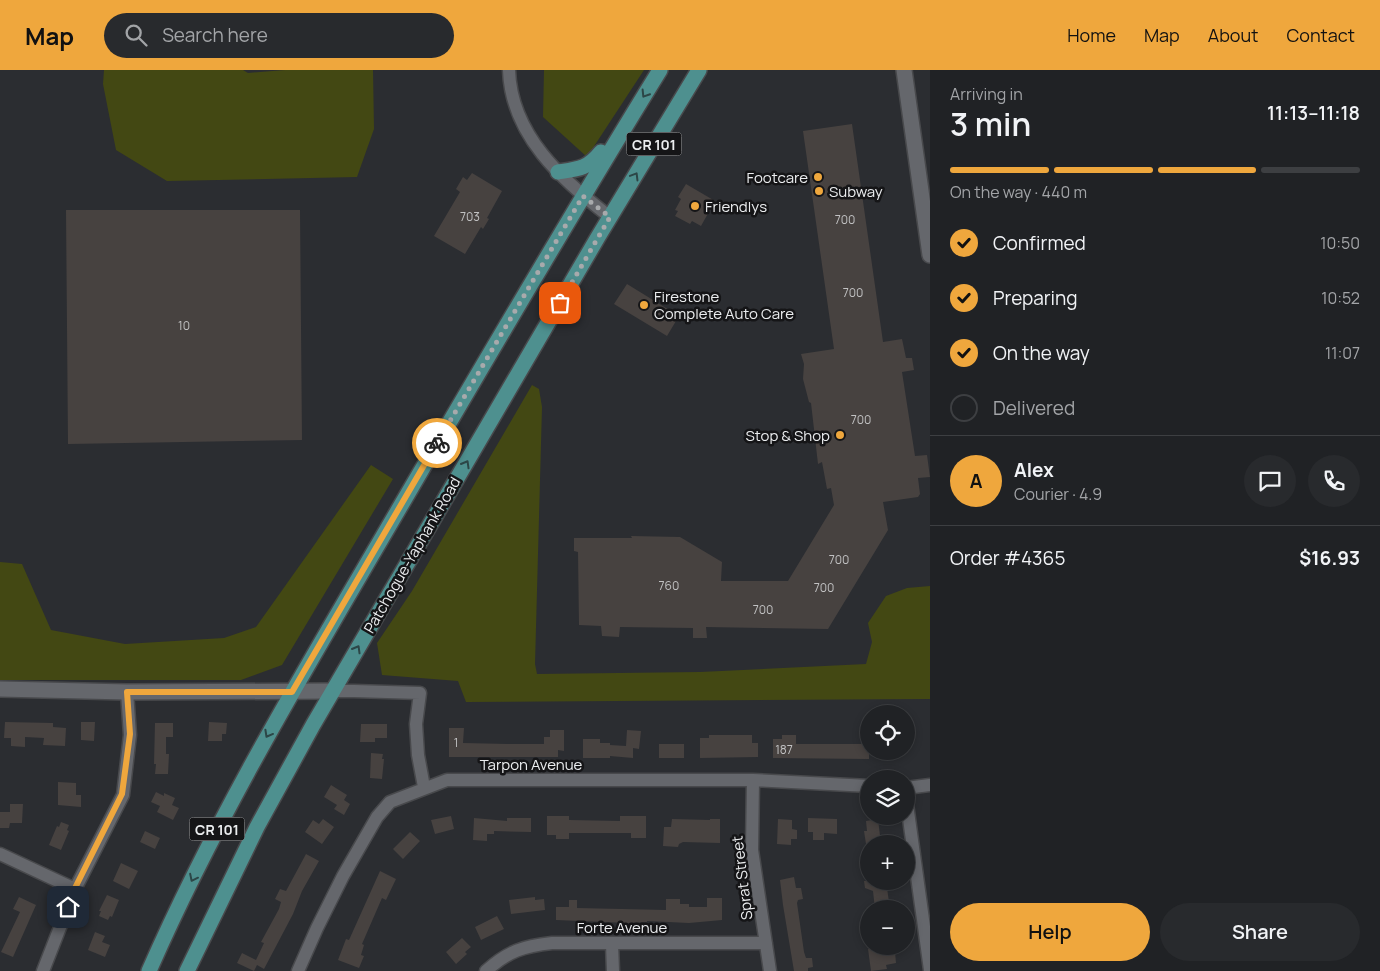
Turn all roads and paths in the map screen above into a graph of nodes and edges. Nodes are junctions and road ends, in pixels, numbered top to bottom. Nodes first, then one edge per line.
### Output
1 (509, 70) edge
2 (660, 70) edge
3 (699, 70) edge
4 (904, 70) edge
5 (630, 118) junction
6 (558, 172) junction
7 (583, 196) junction
8 (610, 217) junction
9 (930, 255) edge
10 (0, 689) edge
11 (127, 692) junction
12 (292, 692) junction
13 (333, 692) junction
14 (753, 780) junction
15 (930, 785) edge
16 (860, 786) edge
17 (424, 787) junction
18 (915, 787) edge
19 (910, 825) edge
20 (0, 854) edge
21 (75, 888) junction
22 (766, 943) junction
23 (612, 944) junction
24 (930, 970) edge
25 (43, 971) edge
26 (149, 971) edge
27 (187, 971) edge
28 (298, 971) edge
29 (486, 971) edge
30 (613, 971) edge
31 (770, 971) edge

1 - 6 street
2 -> 5 main road, CR 101
8 -> 3 main road, Patchogue-Yaphank Road / CR 101
4 - 9 street
5 - 6 main road
5 - 7 main road, CR 101
6 - 7 street
7 - 8 street
7 - 12 main road, CR 101
13 -> 8 main road, Patchogue-Yaphank Road / CR 101
10 - 11 street
11 - 12 street
11 - 21 street
12 - 13 street
12 -> 26 main road, CR 101
13 - 17 street
13 - 27 main road, Patchogue-Yaphank Road / CR 101
14 - 16 street, Tarpon Avenue
14 - 17 street, Tarpon Avenue
14 - 22 street, Sprat Street
15 - 18 street
17 - 28 street, Tarpon Avenue
19 - 24 street
20 - 21 street
21 - 25 street
22 - 23 street, Forte Avenue
22 - 31 street, Sprat Street
23 - 29 street, Forte Avenue
23 - 30 street

